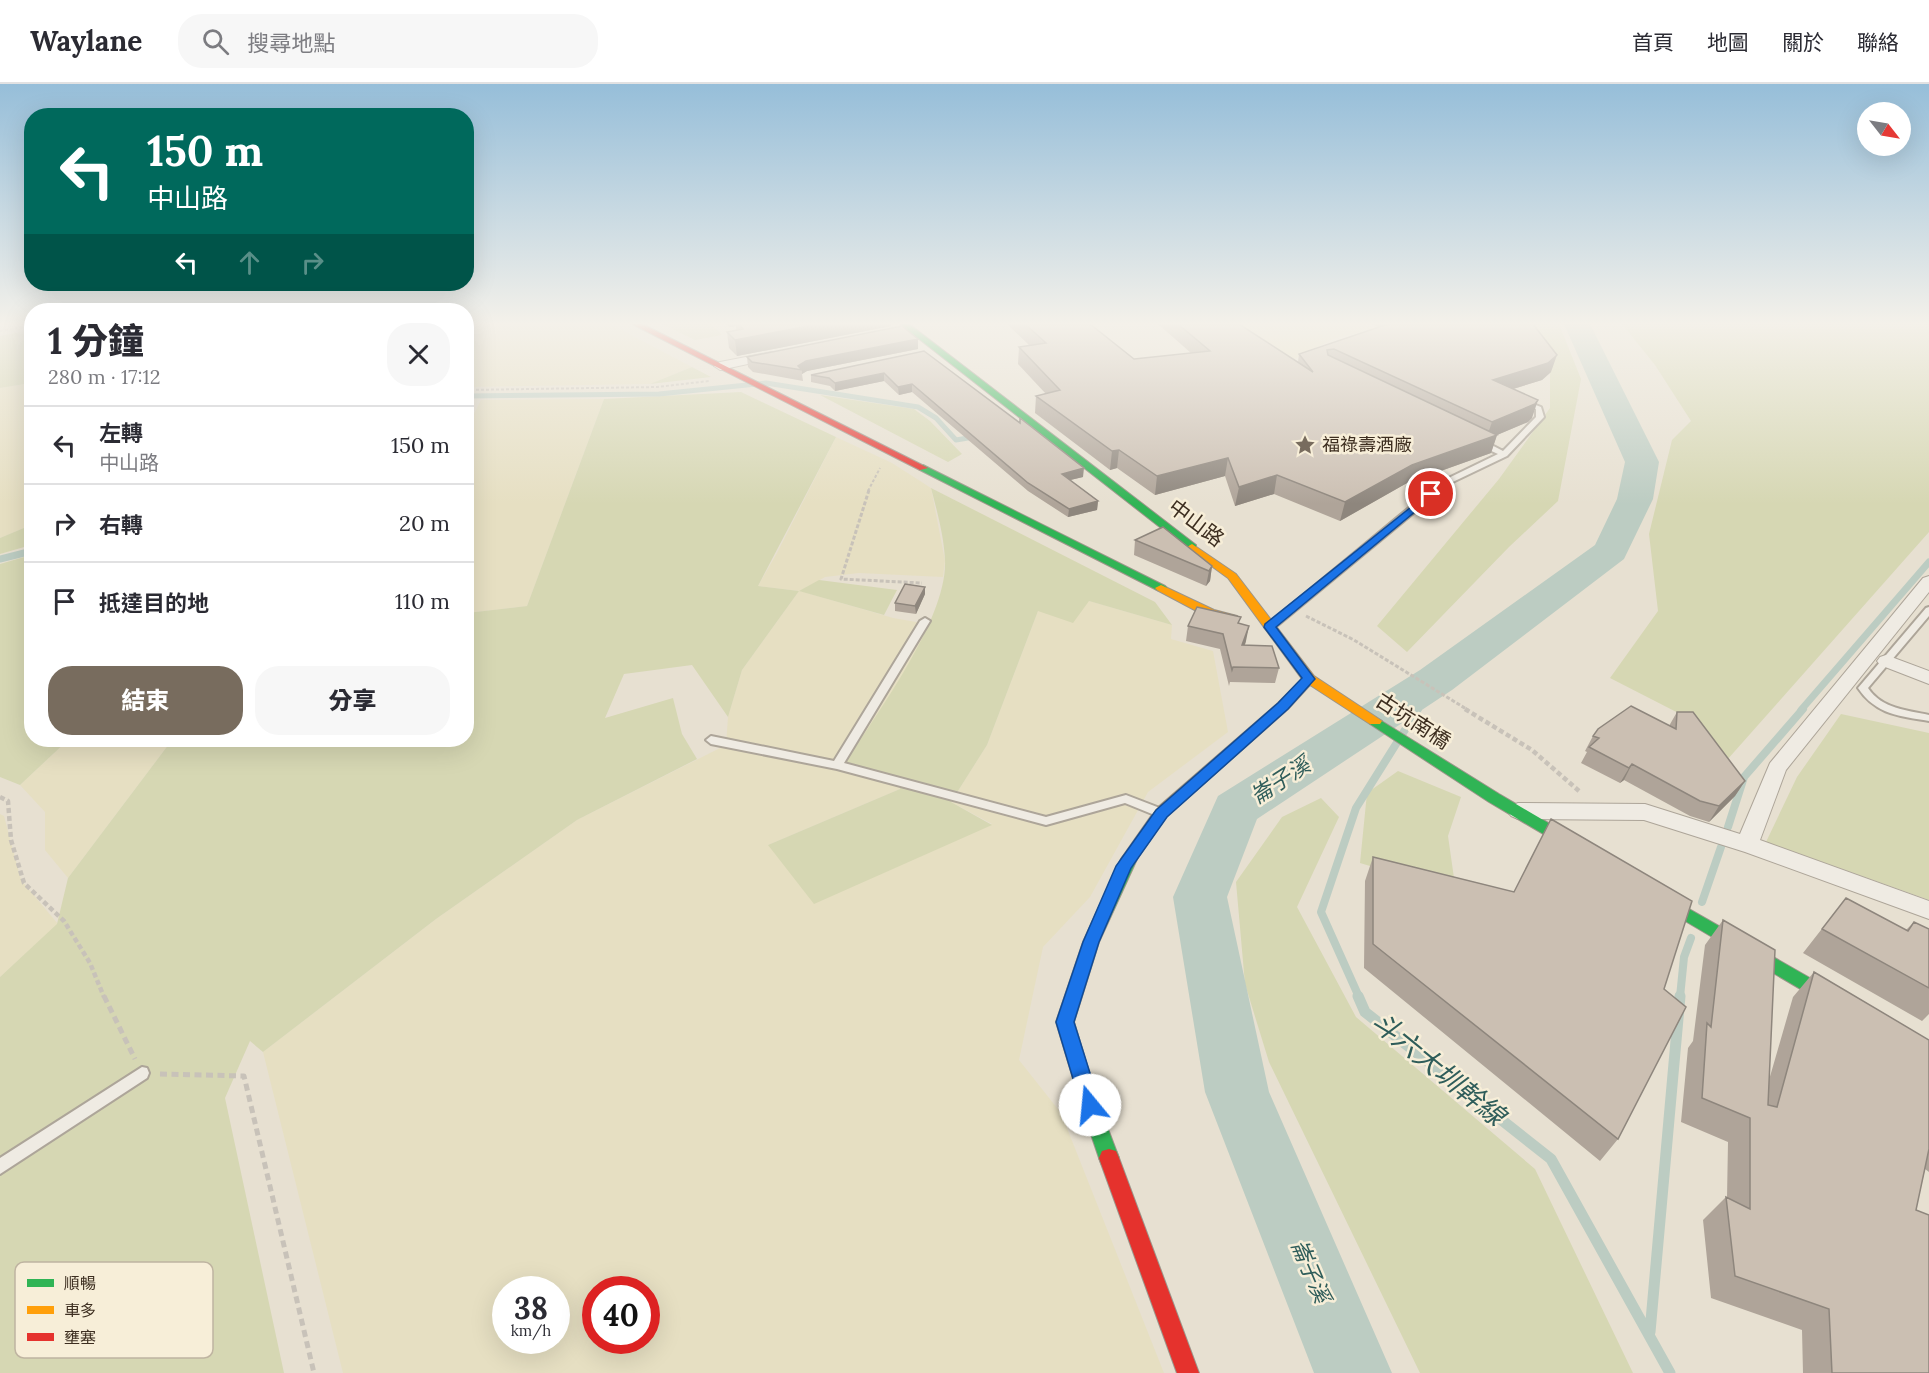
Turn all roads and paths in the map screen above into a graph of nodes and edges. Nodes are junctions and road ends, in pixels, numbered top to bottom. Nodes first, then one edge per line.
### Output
1 (684, 384) edge
2 (754, 384) edge
3 (982, 384) edge
4 (474, 390) edge
5 (1513, 398) edge
6 (1473, 439) edge
7 (888, 451) junction
8 (1504, 454) junction
9 (1929, 581) edge
10 (921, 583) dead end
11 (1292, 609) junction
12 (1929, 610) edge
13 (926, 621) dead end
14 (1270, 627) junction
15 (1887, 661) junction
16 (1929, 678) edge
17 (1309, 679) junction
18 (1929, 718) edge
19 (711, 740) dead end
20 (837, 765) junction
21 (0, 797) edge
22 (1518, 810) junction
23 (1602, 812) junction
24 (1161, 813) junction
25 (1747, 844) junction
26 (1596, 858) edge
27 (1644, 888) edge
28 (1929, 910) edge
29 (1849, 1009) edge
30 (142, 1073) junction
31 (0, 1167) edge
32 (314, 1373) edge
33 (1188, 1373) edge

1 - 4 path
2 - 7 street
3 - 14 street, 中山路
5 - 8 lane
6 - 8 lane
7 - 10 path
7 - 14 street
8 - 11 lane
9 - 25 street
11 - 14 lane
11 - 23 path
12 - 15 lane
13 - 20 lane
14 - 17 street, 中山路
15 - 16 street
15 - 18 lane
17 - 22 street, 古坑南橋
17 - 24 street
19 - 20 lane
20 - 24 lane
21 - 30 path
22 - 23 street
22 - 26 street
23 - 25 street
24 - 33 street
25 - 28 street
27 - 29 street
30 - 31 lane
30 - 32 path

